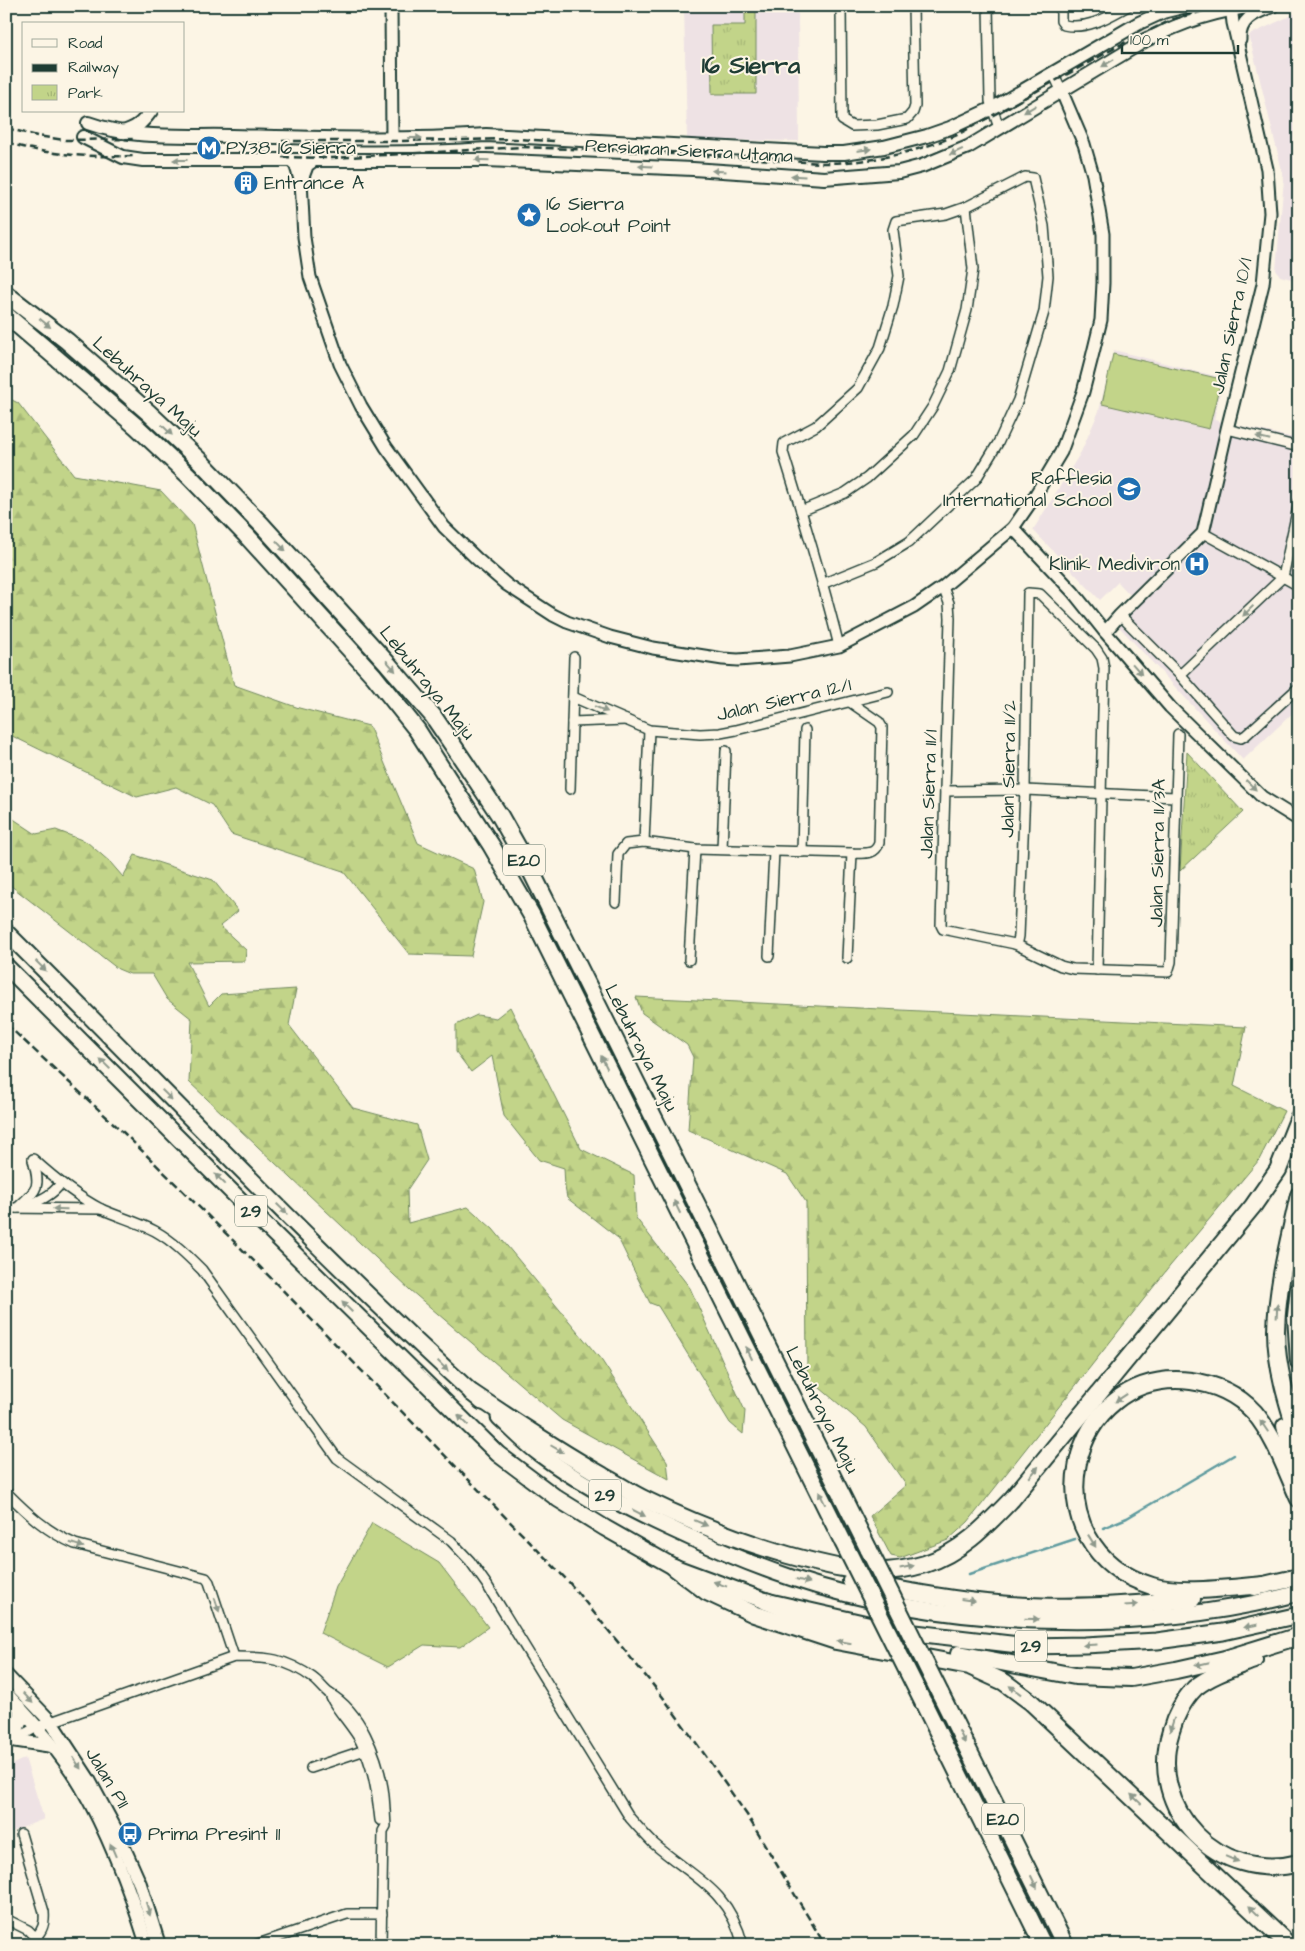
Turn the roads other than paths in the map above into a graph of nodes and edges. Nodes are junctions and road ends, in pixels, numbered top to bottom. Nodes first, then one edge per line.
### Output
1 (391, 6) edge
2 (841, 6) edge
3 (913, 6) edge
4 (988, 6) edge
5 (1061, 6) edge
6 (1128, 6) edge
7 (1186, 6) edge
8 (1257, 6) edge
9 (1273, 6) edge
10 (1232, 8) edge
11 (1240, 47) junction
12 (1053, 73) junction
13 (1061, 90) junction
14 (992, 108) junction
15 (150, 112) edge
16 (154, 112) edge
17 (998, 128) junction
18 (122, 132) junction
19 (164, 136) junction
20 (392, 138) junction
21 (291, 160) junction
22 (314, 160) junction
23 (301, 181) junction
24 (966, 207) junction
25 (6, 294) edge
26 (6, 314) edge
27 (1227, 429) junction
28 (1299, 446) edge
29 (1299, 502) edge
30 (801, 511) junction
31 (1013, 528) junction
32 (1204, 532) junction
33 (1284, 577) junction
34 (822, 584) junction
35 (1299, 586) edge
36 (943, 588) junction
37 (1120, 615) junction
38 (1105, 632) junction
39 (839, 646) junction
40 (574, 657) dead end
41 (1180, 675) junction
42 (1299, 687) edge
43 (888, 692) dead end
44 (573, 697) junction
45 (850, 702) junction
46 (629, 720) junction
47 (572, 722) junction
48 (649, 730) junction
49 (805, 730) dead end
50 (1178, 734) dead end
51 (726, 752) dead end
52 (570, 788) dead end
53 (1025, 790) junction
54 (945, 791) junction
55 (1101, 793) junction
56 (1175, 797) junction
57 (1299, 820) edge
58 (644, 842) junction
59 (695, 849) junction
60 (722, 850) junction
61 (774, 851) junction
62 (802, 852) junction
63 (852, 853) junction
64 (616, 902) dead end
65 (6, 932) edge
66 (1015, 944) junction
67 (769, 956) dead end
68 (847, 958) dead end
69 (689, 960) dead end
70 (6, 966) edge
71 (1097, 970) junction
72 (1299, 1117) edge
73 (61, 1183) junction
74 (1299, 1195) edge
75 (6, 1208) edge
76 (17, 1208) junction
77 (103, 1210) junction
78 (1299, 1289) edge
79 (1297, 1319) edge
80 (1279, 1359) junction
81 (1299, 1361) edge
82 (472, 1393) junction
83 (1299, 1439) edge
84 (1299, 1479) edge
85 (6, 1492) edge
86 (1299, 1499) edge
87 (753, 1545) junction
88 (674, 1567) junction
89 (1299, 1577) edge
90 (1265, 1585) junction
91 (1299, 1593) edge
92 (766, 1600) junction
93 (1299, 1615) edge
94 (1299, 1636) edge
95 (234, 1657) junction
96 (6, 1674) edge
97 (6, 1693) edge
98 (330, 1694) junction
99 (20, 1707) junction
100 (51, 1722) junction
101 (37, 1727) junction
102 (9, 1742) edge
103 (52, 1746) junction
104 (365, 1750) junction
105 (311, 1768) dead end
106 (383, 1832) junction
107 (21, 1834) dead end
108 (1299, 1862) edge
109 (382, 1914) junction
110 (6, 1918) edge
111 (36, 1937) junction
112 (741, 1943) edge
113 (43, 1945) edge
114 (148, 1945) edge
115 (159, 1945) edge
116 (255, 1945) edge
117 (381, 1945) edge
118 (1043, 1945) edge
119 (1065, 1945) edge
120 (1289, 1945) edge

1 - 20 street
2 - 3 street
4 - 14 street
5 - 6 street
7 - 12 main road, Persiaran Sierra Utama
8 - 10 main road, Persiaran Sierra Utama
9 - 11 street
10 - 11 street, Jalan Sierra 10/1
10 -> 13 main road, Persiaran Sierra Utama
11 - 27 street, Jalan Sierra 10/1
12 - 13 street
12 - 14 main road, Persiaran Sierra Utama
13 -> 17 main road, Persiaran Sierra Utama
13 - 31 street
14 - 17 street
20 -> 14 main road, Persiaran Sierra Utama
15 - 18 main road
16 - 19 main road
17 -> 22 main road, Persiaran Sierra Utama
18 - 19 main road, Persiaran Sierra Utama
21 -> 18 main road, Persiaran Sierra Utama
19 - 20 main road, Persiaran Sierra Utama
21 - 22 main road, Persiaran Sierra Utama
21 - 23 main road
22 - 23 main road
23 - 39 street
24 - 30 street
24 - 30 street
24 - 34 street
25 -> 119 highway, Lebuhraya Maju / E20, bridge
118 -> 26 highway, Lebuhraya Maju / E20, bridge
28 -> 27 street
27 - 32 street, Jalan Sierra 10/1
29 - 33 street
30 - 34 street
31 - 36 street
31 - 38 street
32 - 33 street
32 - 37 street
33 - 35 street
33 -> 41 street
34 - 39 street
36 - 39 street
36 - 54 street, Jalan Sierra 11/1
37 - 38 street
37 - 41 street
38 -> 57 street
40 - 44 street
41 - 42 street
43 - 45 street, Jalan Sierra 12/1
44 -> 46 street, Jalan Sierra 12/1
44 - 47 street
45 - 48 street, Jalan Sierra 12/1
45 - 63 street
46 - 47 street
46 - 48 street, Jalan Sierra 12/1
47 - 52 street
48 - 58 street
49 - 62 street
50 - 56 street, Jalan Sierra 11/3A
51 - 60 street
53 - 54 street
53 - 55 street
53 - 55 street, Jalan Sierra 11/2
53 - 66 street, Jalan Sierra 11/2
54 - 66 street, Jalan Sierra 11/1
55 - 56 street
55 - 71 street
56 - 71 street, Jalan Sierra 11/3A
58 - 59 street
58 - 64 street
59 - 60 street
59 - 69 street
60 - 61 street
61 - 62 street
61 - 67 street
62 - 63 street
63 - 68 street
65 -> 82 highway, 29
66 - 71 street
88 -> 70 highway, 29
87 -> 72 highway
73 - 76 street
73 - 76 street
73 - 77 street
80 -> 74 highway
75 - 76 street
77 -> 76 street
77 - 112 street
78 - 79 highway
79 - 81 highway
80 - 83 highway
80 - 84 highway
82 -> 87 highway
82 -> 91 highway, 29
85 -> 95 street
86 -> 90 highway
87 -> 90 highway
92 -> 88 highway, 29
120 -> 88 highway
89 - 90 highway
93 -> 92 highway, 29
94 -> 92 highway
94 -> 108 highway
95 - 98 street
95 - 100 street
96 -> 100 main road, Jalan P11
97 - 99 main road, Jalan P11
98 - 104 street
98 - 106 street
99 - 101 main road, Jalan P11
99 - 102 main road
100 - 101 street
100 -> 115 main road, Jalan P11
101 - 102 street
101 - 103 main road, Jalan P11
102 - 103 main road
114 -> 103 main road, Jalan P11
104 - 105 street
104 - 106 street
106 - 109 street
107 - 111 street
109 - 116 street
109 - 117 street
110 - 111 street
111 - 113 street

